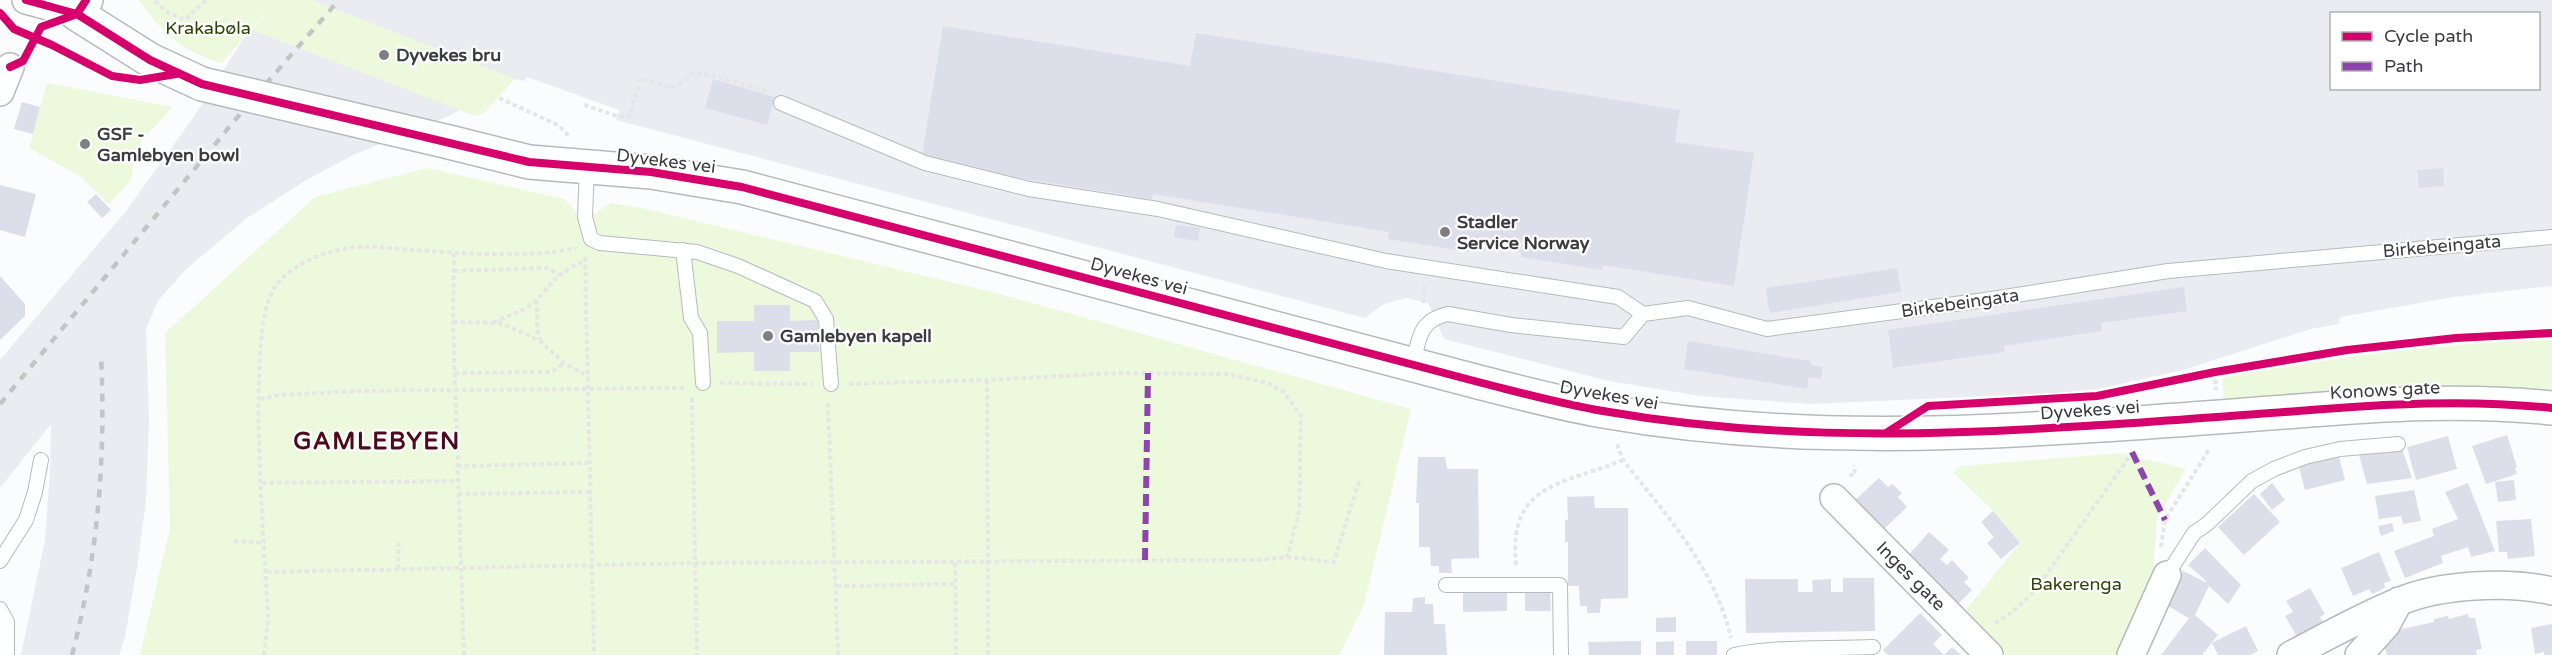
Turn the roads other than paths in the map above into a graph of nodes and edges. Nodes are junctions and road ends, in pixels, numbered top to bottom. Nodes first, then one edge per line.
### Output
1 (26, 0) edge
2 (82, 7) edge
3 (10, 67) dead end
4 (0, 92) edge
5 (781, 103) road end
6 (587, 166) junction
7 (2552, 237) edge
8 (683, 250) junction
9 (1642, 314) junction
10 (1413, 364) junction
11 (703, 383) dead end
12 (830, 390) road end
13 (2552, 408) edge
14 (2215, 428) joint
15 (2398, 444) dead end
16 (40, 460) dead end
17 (1834, 498) dead end
18 (0, 561) edge
19 (2167, 575) joint
20 (1446, 585) dead end
21 (2552, 591) edge
22 (2400, 601) junction
23 (0, 609) edge
24 (1980, 646) edge
25 (1873, 647) dead end
26 (7, 655) edge
27 (1562, 655) edge
28 (1734, 655) edge
29 (2131, 655) edge
30 (2291, 655) edge
31 (2358, 655) edge

1 - 2 street
2 - 6 street, Dyvekes vei, bridge
3 - 4 street
5 - 9 lane
6 - 8 lane
6 - 10 street, Dyvekes vei
7 - 9 lane, Birkebeingata
8 - 11 lane
8 - 12 lane
9 - 10 lane
10 - 14 street, Dyvekes vei
13 - 14 street, Konows gate
15 - 19 lane
16 - 18 lane
17 - 24 street, Inges gate
19 - 29 street
20 - 27 lane
21 - 22 street
22 - 30 street
22 - 31 street
23 - 26 lane
25 - 28 lane

